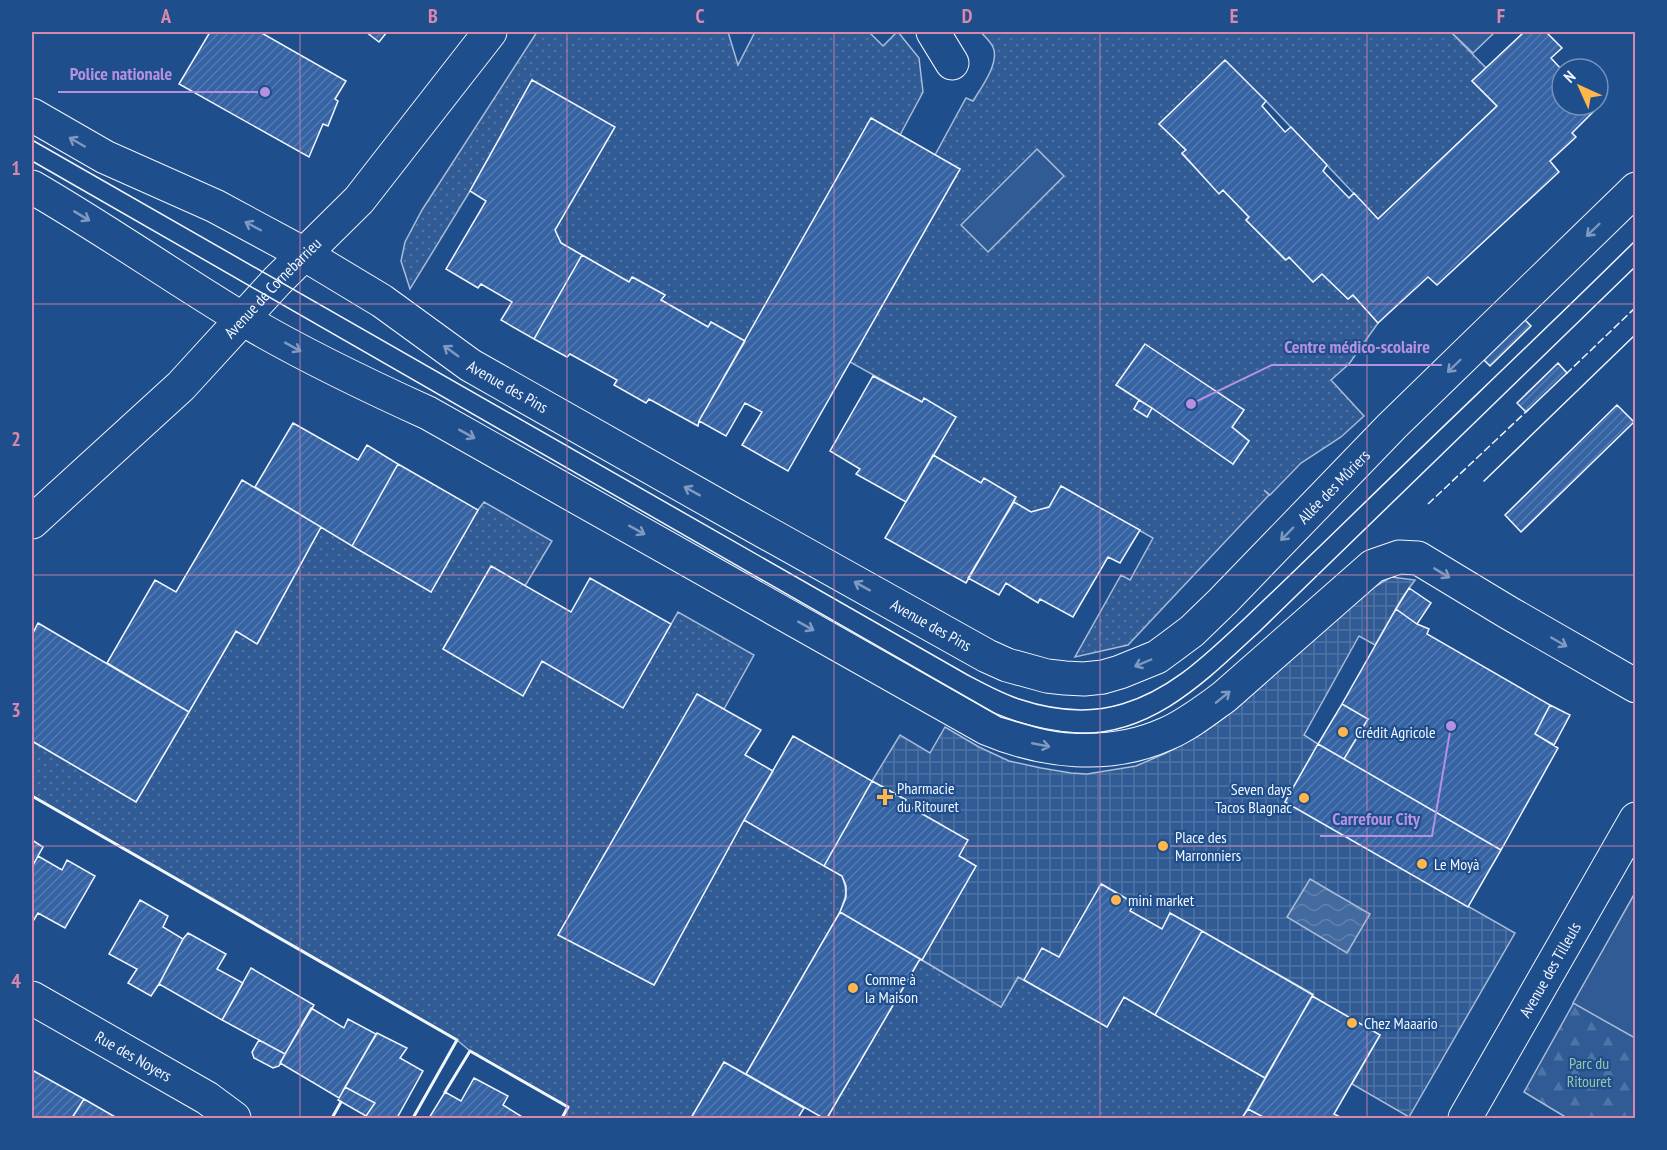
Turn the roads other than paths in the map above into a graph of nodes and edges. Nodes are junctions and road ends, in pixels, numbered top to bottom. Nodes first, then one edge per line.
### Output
1 (490, 32) edge
2 (933, 32) edge
3 (952, 63) dead end
4 (32, 115) edge
5 (32, 187) edge
6 (1635, 189) edge
7 (304, 254) junction
8 (242, 318) junction
9 (32, 522) edge
10 (987, 656) joint
11 (1635, 686) edge
12 (1635, 819) edge
13 (32, 998) edge
14 (234, 1119) edge
15 (1465, 1119) edge

1 - 7 street, Avenue de Cornebarrieu
2 - 3 street
7 -> 4 street, Avenue des Pins
5 -> 8 street
6 -> 10 street, Allée des Mûriers
7 - 8 street, Avenue de Cornebarrieu
10 -> 7 street, Avenue des Pins
8 - 9 street, Avenue de Cornebarrieu
8 -> 11 street
12 - 15 street, Avenue des Tilleuls
13 - 14 street, Rue des Noyers

